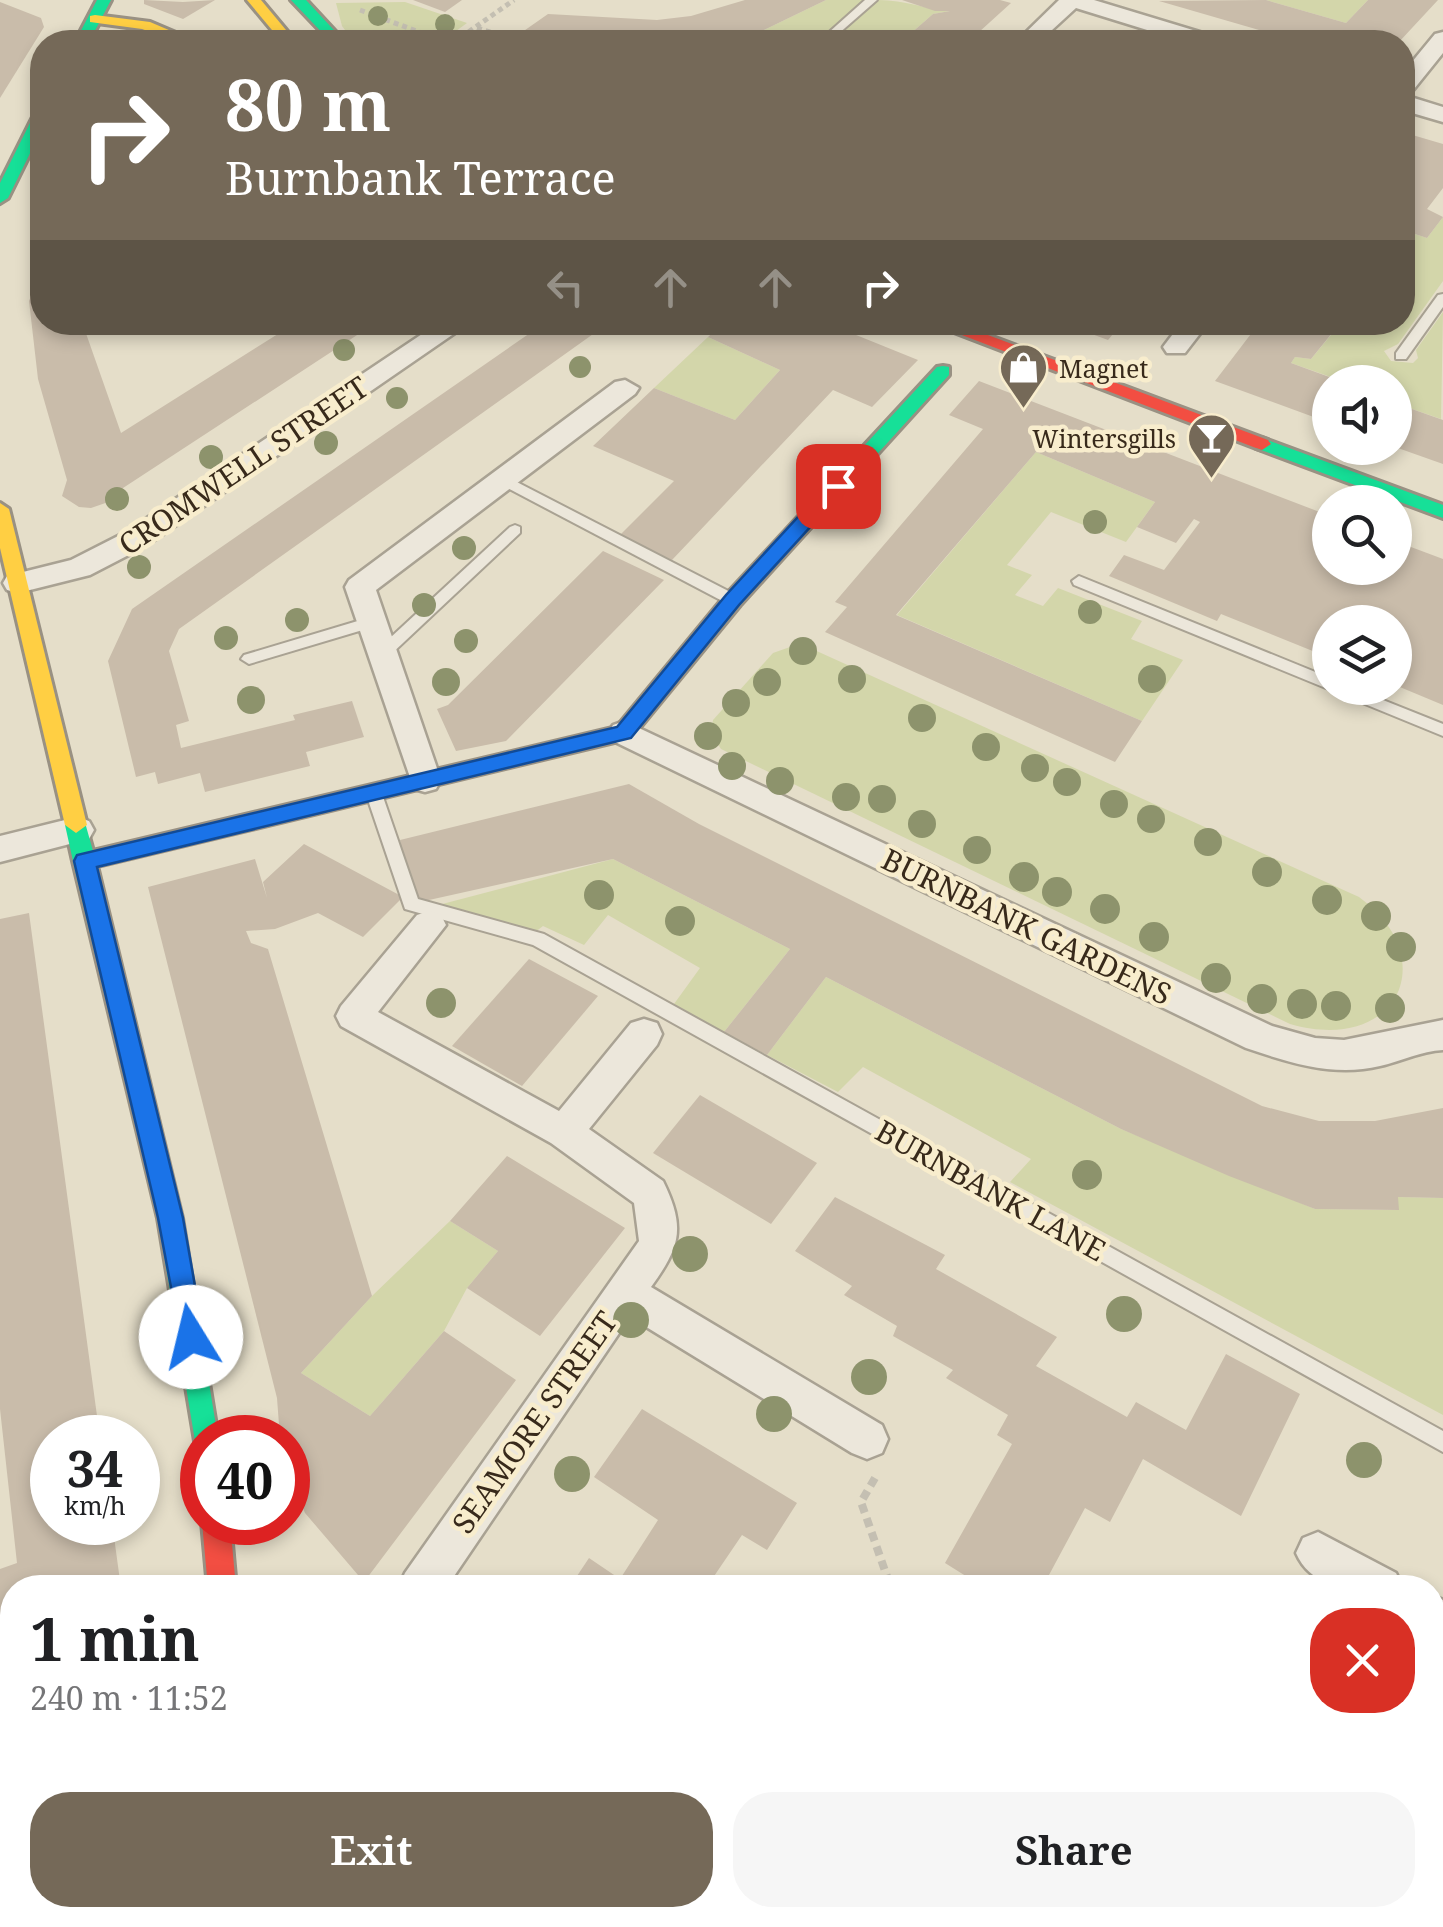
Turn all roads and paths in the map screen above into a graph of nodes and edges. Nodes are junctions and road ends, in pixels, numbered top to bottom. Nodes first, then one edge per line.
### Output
1 (254, 0) edge
2 (514, 0) edge
3 (872, 0) edge
4 (1071, 0) edge
5 (305, 4) edge
6 (350, 9) dead end
7 (99, 10) edge
8 (476, 27) junction
9 (160, 30) edge
10 (279, 30) edge
11 (328, 30) edge
12 (411, 30) edge
13 (472, 30) edge
14 (483, 30) edge
15 (837, 30) edge
16 (1040, 30) edge
17 (1169, 30) edge
18 (1443, 39) edge
19 (1415, 73) edge
20 (1415, 106) edge
21 (1443, 114) edge
22 (30, 139) edge
23 (0, 198) edge
24 (1443, 298) edge
25 (439, 335) edge
26 (971, 335) edge
27 (1186, 335) edge
28 (1176, 348) dead end
29 (1402, 356) dead end
30 (943, 371) dead end
31 (626, 388) dead end
32 (503, 480) junction
33 (0, 509) edge
34 (1443, 512) edge
35 (515, 530) dead end
36 (1080, 581) dead end
37 (18, 583) junction
38 (732, 600) junction
39 (371, 622) junction
40 (382, 654) junction
41 (249, 658) dead end
42 (1312, 677) edge
43 (1381, 705) edge
44 (1443, 730) edge
45 (624, 732) junction
46 (424, 780) junction
47 (374, 791) junction
48 (80, 845) junction
49 (0, 849) edge
50 (429, 925) dead end
51 (644, 1034) dead end
52 (1443, 1036) edge
53 (564, 1132) junction
54 (624, 1292) junction
55 (201, 1415) edge
56 (867, 1439) joint
57 (1443, 1442) edge
58 (218, 1545) edge
59 (1318, 1553) dead end
60 (221, 1575) edge
61 (429, 1575) edge
62 (887, 1575) edge
63 (1357, 1575) edge

1 - 10 street
2 - 8 path
3 - 15 lane
4 - 16 street
4 - 17 street
5 - 11 street
6 - 12 path
7 - 9 street
8 - 13 path
8 - 14 path
18 - 19 street
20 - 21 street
22 - 23 street
24 - 29 lane
25 - 37 street, CROMWELL STREET
26 - 34 street
27 - 28 street
30 - 38 street
31 - 32 street
32 - 38 lane
32 - 39 street
33 - 37 street
35 - 40 lane
36 - 42 lane
37 - 48 street
38 - 45 street
39 - 40 street
39 - 41 lane
40 - 46 street
43 - 44 lane
45 - 46 street
45 - 52 street, BURNBANK GARDENS
46 - 47 street
47 - 48 street
47 - 57 lane, BURNBANK LANE
48 - 49 street
48 - 55 street
50 - 53 street
51 - 53 street
53 - 54 street
54 - 56 street, SEAMORE STREET
54 - 61 street, SEAMORE STREET
56 - 62 path
58 - 60 street
59 - 63 street

